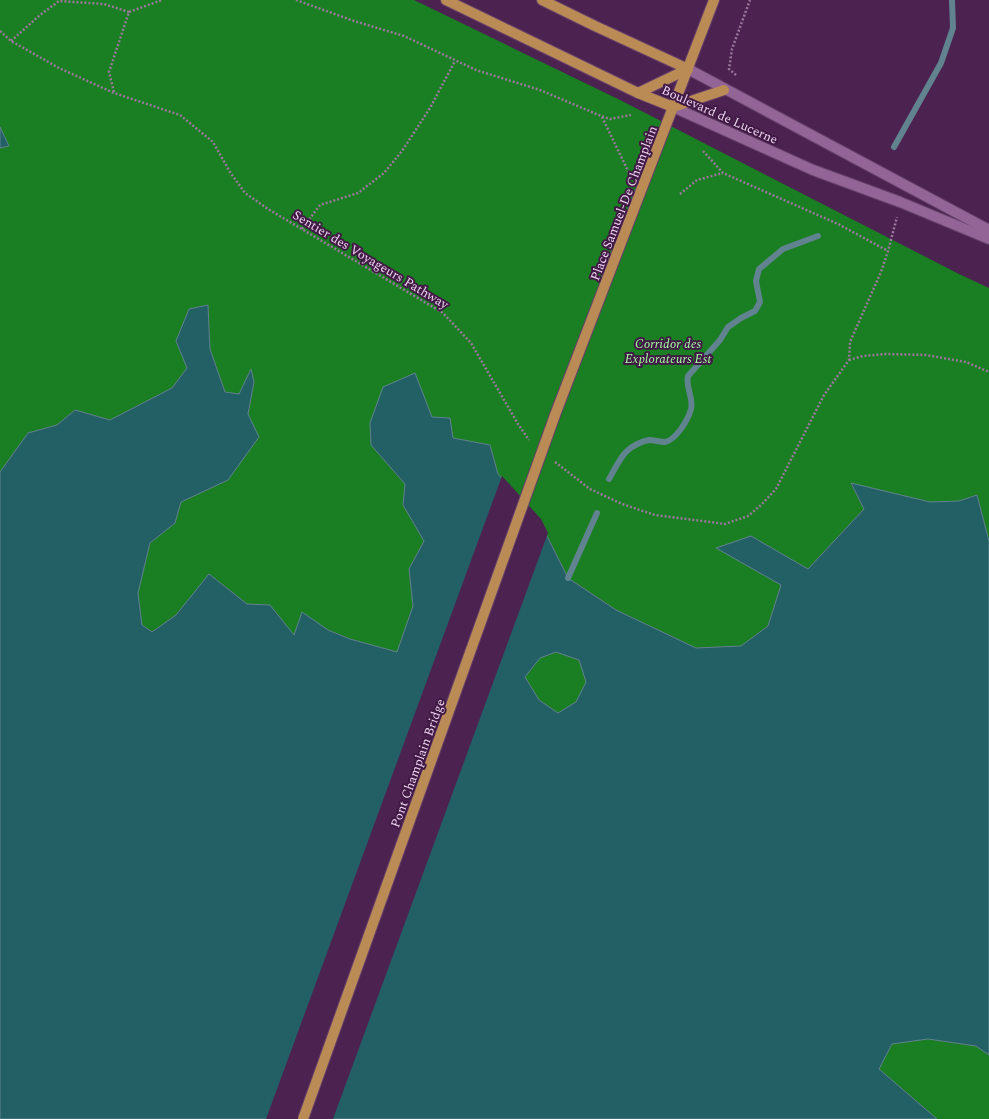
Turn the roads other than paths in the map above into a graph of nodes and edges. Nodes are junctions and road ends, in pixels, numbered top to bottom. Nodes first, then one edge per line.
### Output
1 (446, 0) edge
2 (542, 0) edge
3 (714, 0) edge
4 (688, 69) junction
5 (724, 90) junction
6 (638, 92) junction
7 (674, 107) junction
8 (989, 230) edge
9 (989, 239) edge
10 (555, 415) joint
11 (303, 1119) edge

1 - 6 main road, Boulevard de Lucerne
2 - 4 main road, Boulevard de Lucerne
3 - 4 main road, Place Samuel-De Champlain
4 - 5 street, Boulevard de Lucerne
4 - 6 main road
4 - 7 main road, Place Samuel-De Champlain
5 - 7 main road
5 - 8 street, Boulevard de Lucerne
6 - 7 main road, Boulevard de Lucerne
7 - 9 street, Boulevard de Lucerne
7 - 10 main road, Place Samuel-De Champlain
10 - 11 main road, Pont Champlain Bridge, bridge

